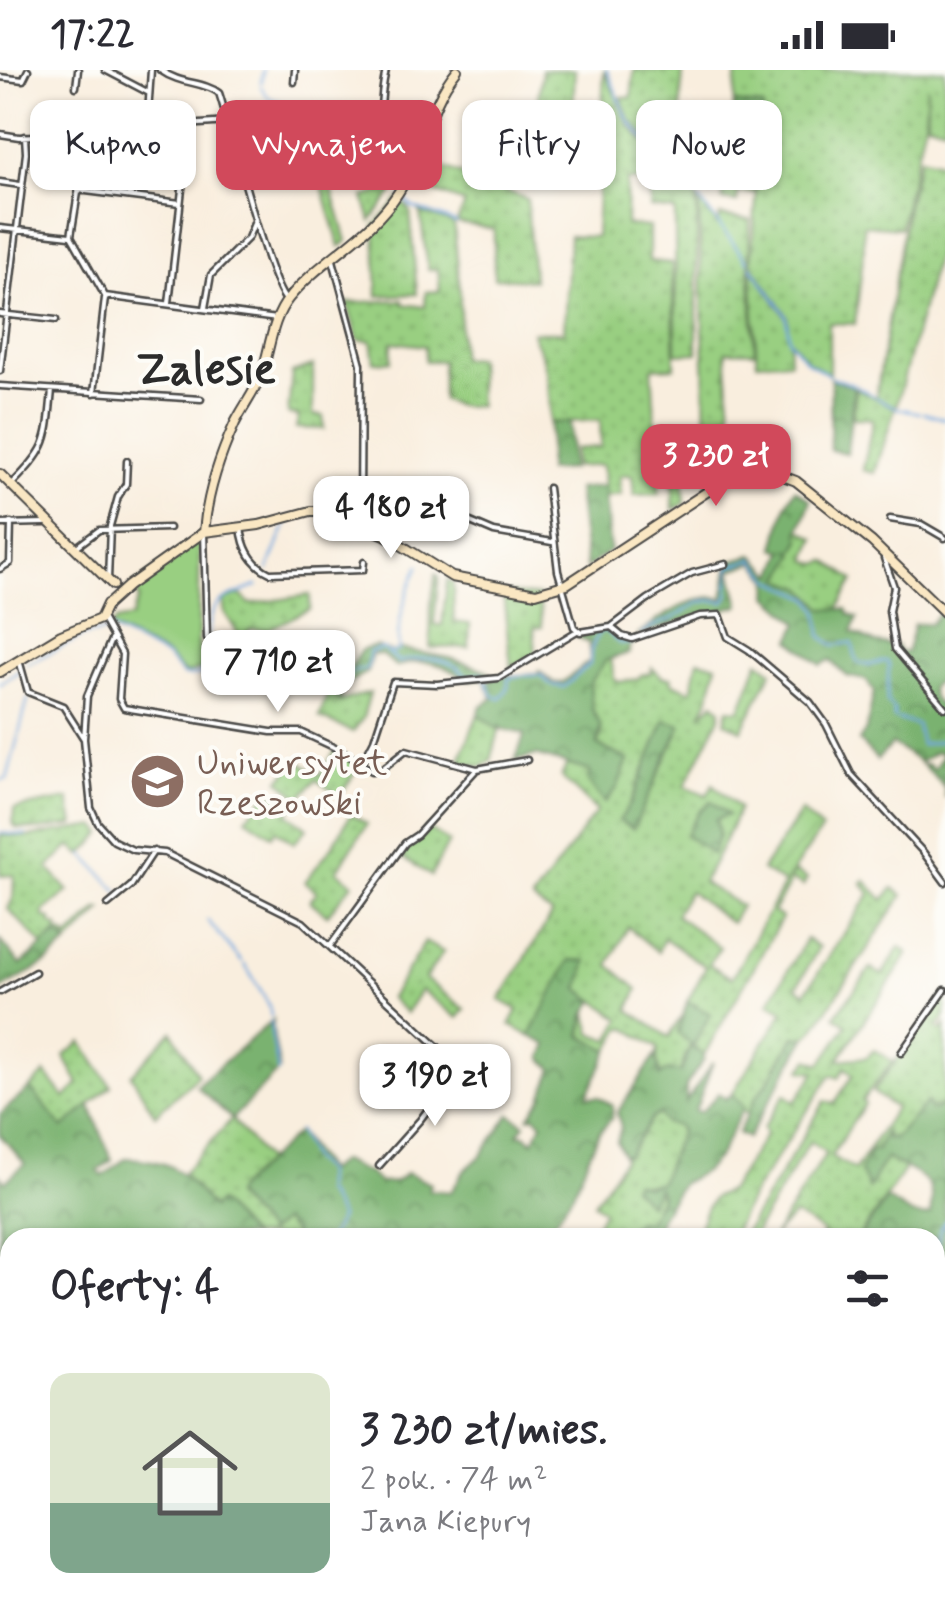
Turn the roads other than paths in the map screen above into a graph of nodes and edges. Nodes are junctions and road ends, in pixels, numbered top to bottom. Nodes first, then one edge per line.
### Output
1 (28, 70) edge
2 (78, 70) edge
3 (105, 70) edge
4 (152, 70) edge
5 (160, 70) edge
6 (296, 70) edge
7 (386, 70) edge
8 (457, 70) edge
9 (0, 77) edge
10 (294, 82) dead end
11 (76, 87) dead end
12 (149, 93) junction
13 (149, 100) edge
14 (221, 100) edge
15 (383, 100) edge
16 (438, 100) edge
17 (0, 134) edge
18 (25, 136) junction
19 (30, 136) edge
20 (0, 182) edge
21 (22, 185) junction
22 (78, 190) joint
23 (130, 190) edge
24 (182, 190) edge
25 (247, 190) edge
26 (398, 190) edge
27 (129, 196) junction
28 (180, 203) junction
29 (255, 221) junction
30 (0, 228) edge
31 (17, 230) junction
32 (71, 236) junction
33 (333, 260) junction
34 (0, 273) edge
35 (12, 274) junction
36 (105, 296) junction
37 (287, 301) junction
38 (169, 304) junction
39 (205, 308) junction
40 (4, 314) edge
41 (277, 319) junction
42 (56, 320) dead end
43 (1, 359) edge
44 (0, 370) edge
45 (0, 386) edge
46 (52, 390) junction
47 (94, 393) junction
48 (201, 400) dead end
49 (127, 461) dead end
50 (0, 474) edge
51 (11, 485) junction
52 (548, 488) dead end
53 (360, 504) junction
54 (321, 510) junction
55 (890, 519) dead end
56 (48, 522) junction
57 (12, 523) junction
58 (0, 524) edge
59 (241, 526) junction
60 (168, 528) dead end
61 (109, 530) junction
62 (204, 532) junction
63 (945, 538) edge
64 (553, 542) junction
65 (75, 548) junction
66 (883, 553) junction
67 (364, 562) dead end
68 (726, 564) dead end
69 (0, 569) edge
70 (110, 583) junction
71 (128, 586) junction
72 (562, 586) junction
73 (107, 606) junction
74 (945, 613) edge
75 (102, 618) junction
76 (611, 627) junction
77 (577, 631) junction
78 (110, 634) junction
79 (20, 660) junction
80 (0, 672) edge
81 (332, 678) dead end
82 (945, 708) edge
83 (84, 740) junction
84 (527, 760) dead end
85 (360, 765) junction
86 (477, 769) junction
87 (154, 851) junction
88 (945, 882) edge
89 (108, 905) dead end
90 (330, 946) junction
91 (35, 972) dead end
92 (945, 990) edge
93 (0, 992) edge
94 (900, 1053) dead end
95 (458, 1068) junction
96 (493, 1098) dead end
97 (379, 1166) dead end

1 - 9 street
2 - 11 street
3 - 12 street
4 - 12 street
5 - 14 street
6 - 10 street
7 - 15 street
8 - 16 street
12 - 13 street
17 - 18 street
18 - 19 street
18 - 21 street
20 - 21 street
21 - 31 street
22 - 27 street
22 - 32 street
23 - 27 street
24 - 28 street
25 - 29 street
26 - 33 street
27 - 28 street
28 - 38 street
29 - 37 street
29 - 39 street
30 - 31 street
31 - 32 street
31 - 35 street
32 - 36 street
33 - 37 street
33 - 53 street
34 - 35 street
35 - 40 street
36 - 38 street
36 - 47 street
37 - 41 street
38 - 39 street
39 - 41 street
40 - 42 street
40 - 43 street
41 - 62 street
43 - 44 street
45 - 46 street
46 - 47 street
46 - 51 street
47 - 48 street
49 - 61 street
50 - 51 street
51 - 56 street
52 - 64 street
53 - 54 street
53 - 64 street
54 - 59 street
54 - 72 street
55 - 63 street
56 - 57 street
56 - 65 street
57 - 58 street
57 - 69 street
59 - 62 street
59 - 67 street
60 - 61 street
61 - 65 street
61 - 70 street
62 - 71 street
62 - 81 street
64 - 72 street
65 - 70 street
66 - 72 street
66 - 74 street
66 - 82 street
68 - 76 street
70 - 71 street
70 - 73 street
71 - 73 street
72 - 77 street
73 - 75 street
75 - 78 street
75 - 79 street
76 - 77 street
76 - 88 street
77 - 85 street
78 - 83 street
78 - 85 street
79 - 80 street
79 - 83 street
83 - 87 street
84 - 86 street
85 - 86 street
86 - 90 street
87 - 89 street
87 - 90 street
90 - 95 street
91 - 93 street
92 - 94 street
95 - 96 street
95 - 97 street

